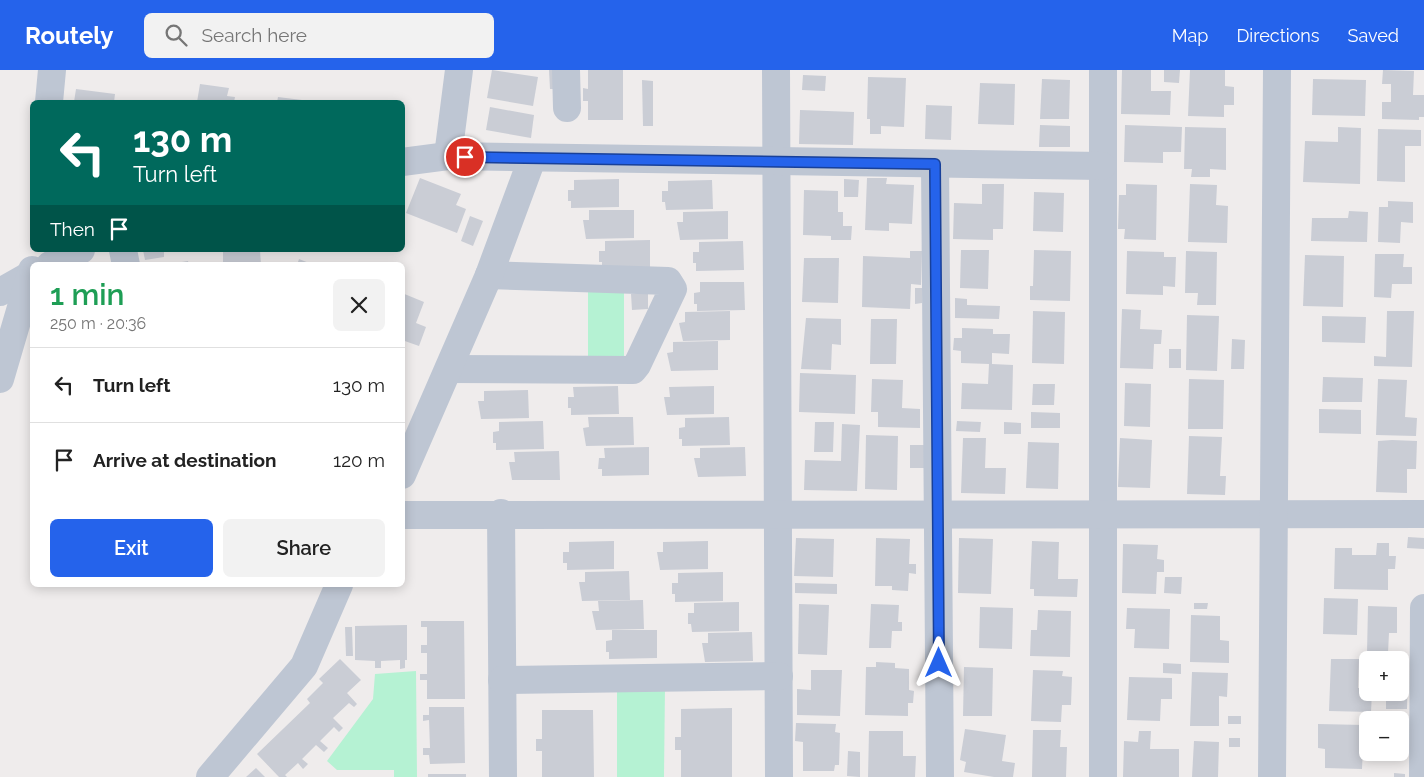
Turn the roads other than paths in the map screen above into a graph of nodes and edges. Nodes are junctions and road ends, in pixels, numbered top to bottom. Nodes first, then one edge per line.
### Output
1 (52, 70) edge
2 (459, 70) edge
3 (566, 70) edge
4 (776, 70) edge
5 (1103, 70) edge
6 (1277, 70) edge
7 (49, 100) edge
8 (567, 108) dead end
9 (448, 156) junction
10 (532, 159) junction
11 (777, 161) junction
12 (405, 162) edge
13 (935, 164) junction
14 (1102, 166) junction
15 (77, 252) edge
16 (56, 262) edge
17 (30, 275) edge
18 (489, 275) junction
19 (30, 281) edge
20 (0, 292) edge
21 (449, 369) junction
22 (0, 379) edge
23 (405, 468) edge
24 (501, 514) junction
25 (939, 514) junction
26 (1102, 514) junction
27 (1275, 514) junction
28 (1424, 514) edge
29 (405, 515) edge
30 (779, 515) junction
31 (338, 587) edge
32 (1424, 608) edge
33 (779, 676) junction
34 (502, 680) junction
35 (210, 777) edge
36 (503, 777) edge
37 (779, 777) edge
38 (940, 777) edge
39 (1103, 777) edge
40 (1272, 777) edge
41 (1423, 777) edge

1 - 7 street
2 - 9 street
3 - 8 street
4 - 11 street
5 - 14 street
6 - 27 street
9 - 10 street
9 - 12 street
10 - 11 street
10 - 18 street
11 - 13 street
11 - 30 street
13 - 14 street
13 - 25 street
14 - 26 street
15 - 16 street
17 - 20 street
18 - 21 street
18 - 21 street
19 - 22 street
21 - 23 street
24 - 29 street
24 - 30 street
24 - 34 street
25 - 26 street
25 - 30 street
25 - 38 street
26 - 27 street
26 - 39 street
27 - 28 street
27 - 40 street
30 - 33 street
31 - 35 street
32 - 41 street
33 - 34 street
33 - 37 street
34 - 36 street

